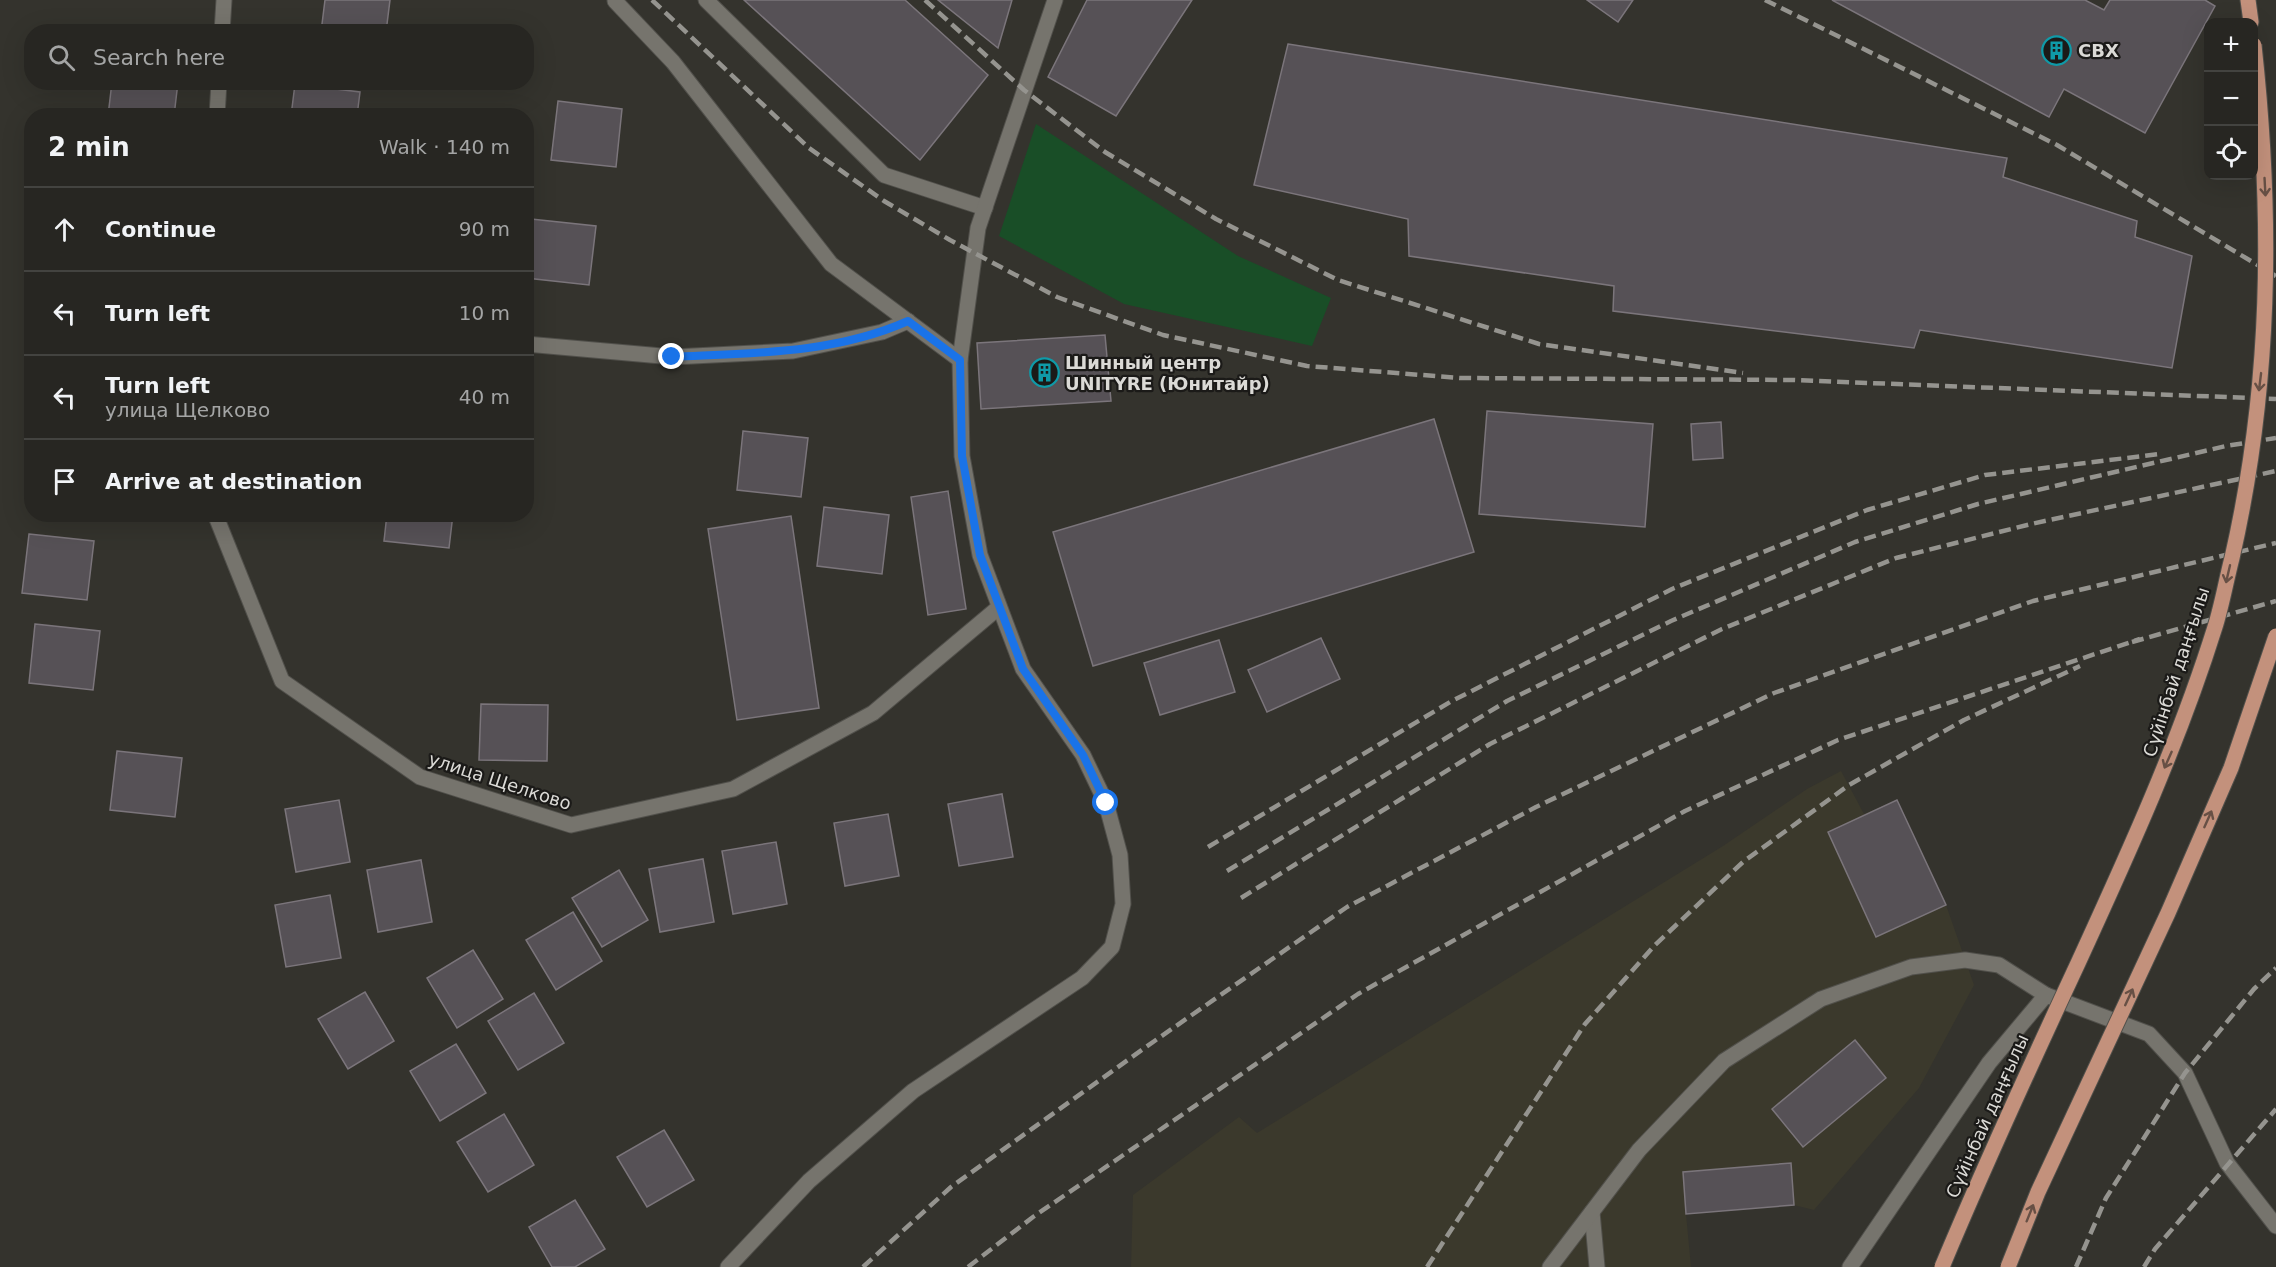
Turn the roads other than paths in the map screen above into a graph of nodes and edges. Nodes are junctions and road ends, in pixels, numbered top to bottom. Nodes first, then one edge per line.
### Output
1 (224, 0) edge
2 (706, 0) edge
3 (1055, 0) edge
4 (2248, 0) edge
5 (615, 1) edge
6 (2250, 18) edge
7 (222, 24) edge
8 (2256, 72) edge
9 (219, 90) edge
10 (217, 108) edge
11 (985, 208) junction
12 (908, 321) junction
13 (534, 345) edge
14 (960, 360) junction
15 (218, 522) edge
16 (998, 608) junction
17 (2276, 636) edge
18 (2046, 995) junction
19 (1592, 1212) junction
20 (2276, 1226) edge
21 (728, 1267) edge
22 (1550, 1267) edge
23 (1597, 1267) edge
24 (1850, 1267) edge
25 (1942, 1267) edge
26 (2008, 1267) edge

1 - 7 street
2 - 11 street
3 - 11 street
4 - 6 main road
5 - 12 street
8 -> 25 main road, Сүйінбай даңғылы, bridge
9 - 10 street
11 - 14 street
12 - 13 street
12 - 14 street
14 - 16 street
15 - 16 street, улица Щелково
16 - 21 street
26 -> 17 main road, bridge
18 - 19 street
18 - 20 street
18 - 24 street
19 - 22 street
19 - 23 street

